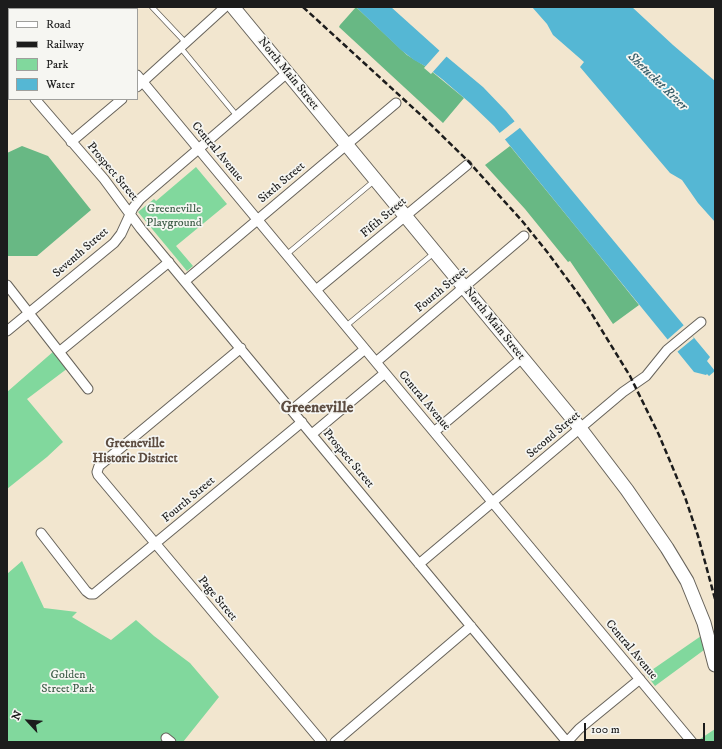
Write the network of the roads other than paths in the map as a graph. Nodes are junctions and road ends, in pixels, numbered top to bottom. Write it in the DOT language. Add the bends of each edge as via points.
graph roads {
  1 [pos="152,7"];
  2 [pos="225,7"];
  3 [pos="233,7"];
  4 [pos="183,45"];
  5 [pos="287,73"];
  6 [pos="139,81"];
  7 [pos="36,100"];
  8 [pos="121,100"];
  9 [pos="396,103"];
  10 [pos="238,116"];
  11 [pos="70,142"];
  12 [pos="346,145"];
  13 [pos="199,149"];
  14 [pos="467,166"];
  15 [pos="376,180"];
  16 [pos="130,213"];
  17 [pos="405,216"];
  18 [pos="257,220"];
  19 [pos="524,236"];
  20 [pos="435,252"];
  21 [pos="286,254"];
  22 [pos="169,262"];
  23 [pos="185,281"];
  24 [pos="7,285"];
  25 [pos="464,287"];
  26 [pos="316,290"];
  27 [pos="29,313"];
  28 [pos="701,322"];
  29 [pos="346,326"];
  30 [pos="7,332"];
  31 [pos="240,348"];
  32 [pos="365,349"];
  33 [pos="59,352"];
  34 [pos="522,358"];
  35 [pos="376,362"];
  36 [pos="385,373"];
  37 [pos="88,389"];
  38 [pos="292,410"];
  39 [pos="302,422"];
  40 [pos="580,429"];
  41 [pos="434,432"];
  42 [pos="312,434"];
  43 [pos="493,502"];
  44 [pos="41,533"];
  45 [pos="155,543"];
  46 [pos="420,564"];
  47 [pos="471,626"];
  48 [pos="715,665"];
  49 [pos="640,679"];
  50 [pos="322,742"];
  51 [pos="335,742"];
  52 [pos="567,742"];
  53 [pos="692,742"];
  1 -- 4 [label="lane"];
  2 -- 4 [label="street"];
  3 -- 5 [label="main road, North Main Street"];
  4 -- 6 [label="street"];
  4 -- 10 [label="lane"];
  5 -- 10 [label="street, Seventh Street"];
  5 -- 12 [label="main road, North Main Street"];
  6 -- 13 [label="street, Central Avenue"];
  7 -- 11 [label="street, Prospect Street"];
  8 -- 11 [label="street"];
  9 -- 12 [label="street, Sixth Street"];
  10 -- 13 [label="street, Seventh Street"];
  11 -- 16 [label="street, Prospect Street" via="104,179"];
  12 -- 15 [label="main road, North Main Street"];
  12 -- 18 [label="street, Sixth Street"];
  13 -- 16 [label="street, Seventh Street" via="140,199"];
  13 -- 18 [label="street, Central Avenue"];
  14 -- 17 [label="street, Fifth Street"];
  15 -- 17 [label="main road, North Main Street"];
  15 -- 21 [label="lane"];
  16 -- 22 [label="street, Prospect Street"];
  16 -- 27 [label="street, Seventh Street" via="114,243"];
  17 -- 20 [label="main road, North Main Street"];
  17 -- 26 [label="street, Fifth Street"];
  18 -- 21 [label="street, Central Avenue"];
  18 -- 23 [label="street, Sixth Street"];
  19 -- 25 [label="street, Fourth Street"];
  20 -- 25 [label="main road, North Main Street"];
  20 -- 29 [label="lane"];
  21 -- 26 [label="street, Central Avenue"];
  22 -- 23 [label="street, Prospect Street"];
  22 -- 33 [label="street"];
  23 -- 31 [label="street, Prospect Street"];
  24 -- 27 [label="street"];
  25 -- 34 [label="main road, North Main Street"];
  25 -- 35 [label="street, Fourth Street"];
  26 -- 29 [label="street, Central Avenue"];
  27 -- 30 [label="street, Seventh Street"];
  27 -- 33 [label="street"];
  28 -- 40 [label="street, Second Street" via="672,346 646,376"];
  29 -- 32 [label="street, Central Avenue"];
  31 -- 38 [label="street, Prospect Street"];
  31 -- 45 [label="street, Page Street" via="97,470 98,475"];
  32 -- 35 [label="street, Central Avenue"];
  32 -- 38 [label="street"];
  33 -- 37 [label="street"];
  34 -- 40 [label="main road, North Main Street"];
  34 -- 41 [label="street"];
  35 -- 36 [label="street, Central Avenue"];
  36 -- 41 [label="street, Central Avenue"];
  36 -- 42 [label="street"];
  38 -- 39 [label="street, Prospect Street"];
  39 -- 42 [label="street, Prospect Street"];
  39 -- 45 [label="street, Fourth Street"];
  40 -- 43 [label="street, Second Street"];
  40 -- 48 [label="main road, North Main Street" via="627,490 678,565 699,608"];
  41 -- 43 [label="street, Central Avenue"];
  42 -- 46 [label="street, Prospect Street"];
  43 -- 46 [label="street, Second Street"];
  43 -- 49 [label="street, Central Avenue"];
  44 -- 45 [label="street, Fourth Street" via="90,594 96,592"];
  45 -- 50 [label="street, Page Street"];
  46 -- 47 [label="street, Prospect Street"];
  47 -- 51 [label="street"];
  47 -- 52 [label="street, Prospect Street"];
  49 -- 52 [label="street" via="579,729"];
  49 -- 53 [label="street, Central Avenue"];
}
